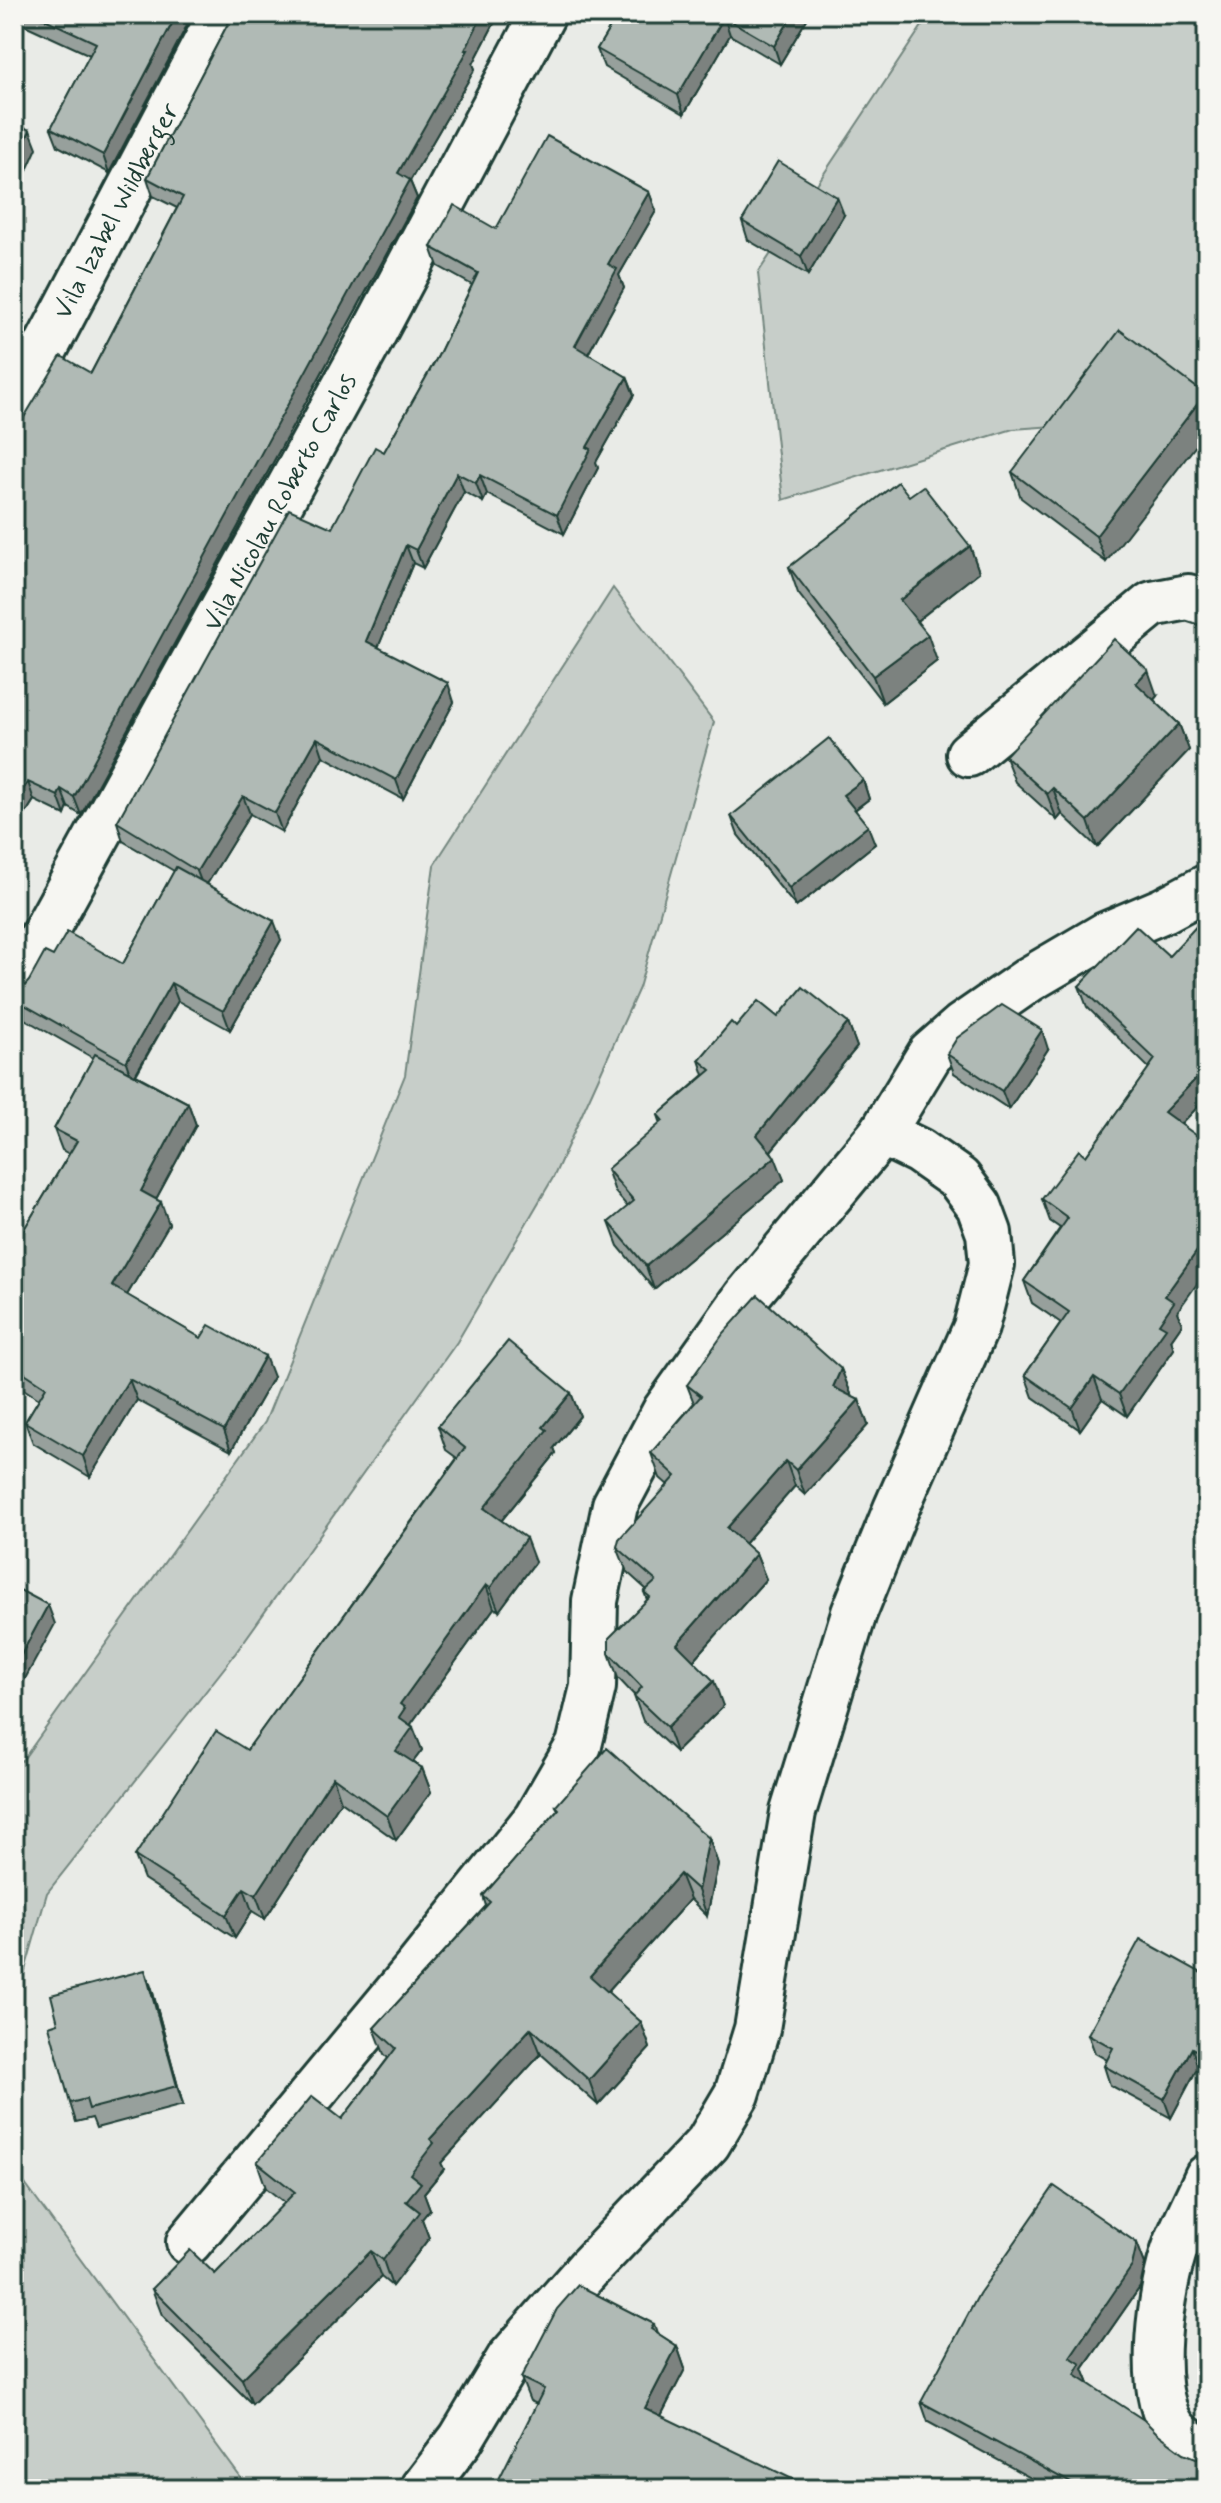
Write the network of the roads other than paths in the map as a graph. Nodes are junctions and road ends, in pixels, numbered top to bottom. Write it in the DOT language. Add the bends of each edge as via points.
graph roads {
  1 [pos="221,14"];
  2 [pos="543,14"];
  3 [pos="14,408"];
  4 [pos="1207,603"];
  5 [pos="969,754"];
  6 [pos="1207,887"];
  7 [pos="14,988"];
  8 [pos="882,1133"];
  9 [pos="1207,2177"];
  10 [pos="189,2242"];
  11 [pos="1207,2454"];
  12 [pos="423,2489"];
  1 -- 3 [label="street, Vila Izabel Wildberger"];
  2 -- 7 [label="street, Vila Nicolau Roberto Carlos"];
  4 -- 5 [label="street" via="1188,597 1152,604"];
  6 -- 8 [label="street" via="1105,935 962,1026 930,1054"];
  8 -- 10 [label="street" via="746,1297 665,1411 615,1505 595,1601 593,1687 579,1745 536,1819"];
  8 -- 12 [label="street" via="959,1179 979,1206 992,1264 976,1327 845,1641 793,1812 757,2029 737,2094 708,2143 509,2359 461,2439"];
  9 -- 11 [label="street" via="1176,2247 1161,2316 1157,2375 1173,2428"];
}
